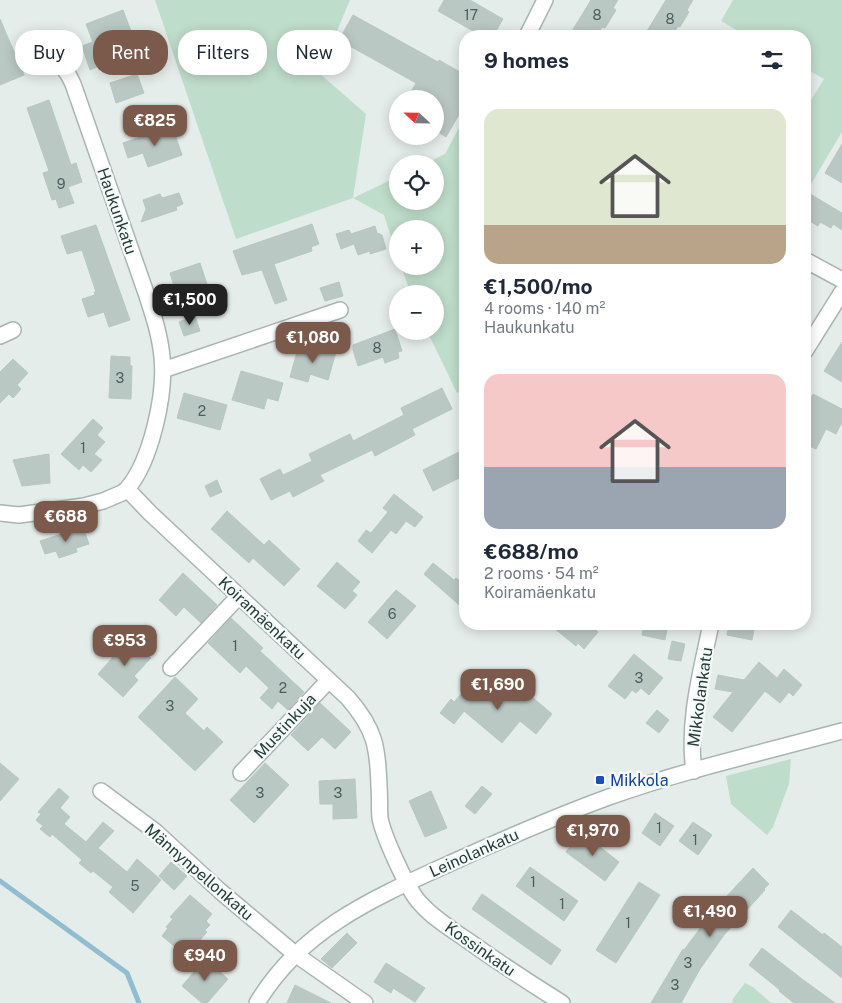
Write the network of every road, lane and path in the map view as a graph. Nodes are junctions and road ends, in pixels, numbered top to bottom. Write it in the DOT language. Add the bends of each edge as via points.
graph roads {
  1 [pos="545,0"];
  2 [pos="530,30"];
  3 [pos="68,75"];
  4 [pos="811,263"];
  5 [pos="842,280"];
  6 [pos="842,292"];
  7 [pos="340,310"];
  8 [pos="811,341"];
  9 [pos="163,370"];
  10 [pos="127,489"];
  11 [pos="0,513"];
  12 [pos="239,596"];
  13 [pos="710,630"];
  14 [pos="171,668"];
  15 [pos="329,680"];
  16 [pos="842,731"];
  17 [pos="694,771"];
  18 [pos="241,773"];
  19 [pos="102,791"];
  20 [pos="408,884"];
  21 [pos="295,954"];
  22 [pos="257,1003"];
  23 [pos="365,1003"];
  24 [pos="562,1003"];
  1 -- 2 [label="street"];
  3 -- 9 [label="street, Haukunkatu" via="157,326"];
  4 -- 5 [label="street"];
  6 -- 8 [label="street"];
  7 -- 9 [label="street"];
  9 -- 10 [label="street, Haukunkatu" via="155,426 137,475"];
  10 -- 11 [label="street" via="84,506 19,515"];
  10 -- 12 [label="street, Koiramäenkatu"];
  12 -- 14 [label="street"];
  12 -- 15 [label="street, Koiramäenkatu"];
  13 -- 17 [label="street, Mikkolankatu" via="691,733"];
  15 -- 18 [label="street, Mustinkuja"];
  15 -- 20 [label="street, Koiramäenkatu" via="362,714 372,733 379,769 380,817 386,839"];
  16 -- 17 [label="street, Leinolankatu"];
  17 -- 20 [label="street, Leinolankatu" via="611,796 560,816"];
  19 -- 21 [label="street, Männynpellonkatu" via="156,832"];
  20 -- 21 [label="street, Leinolankatu" via="340,918"];
  20 -- 24 [label="street, Kossinkatu" via="418,902 436,918"];
  21 -- 22 [label="street, Leinolankatu"];
  21 -- 23 [label="street, Männynpellonkatu"];
}
